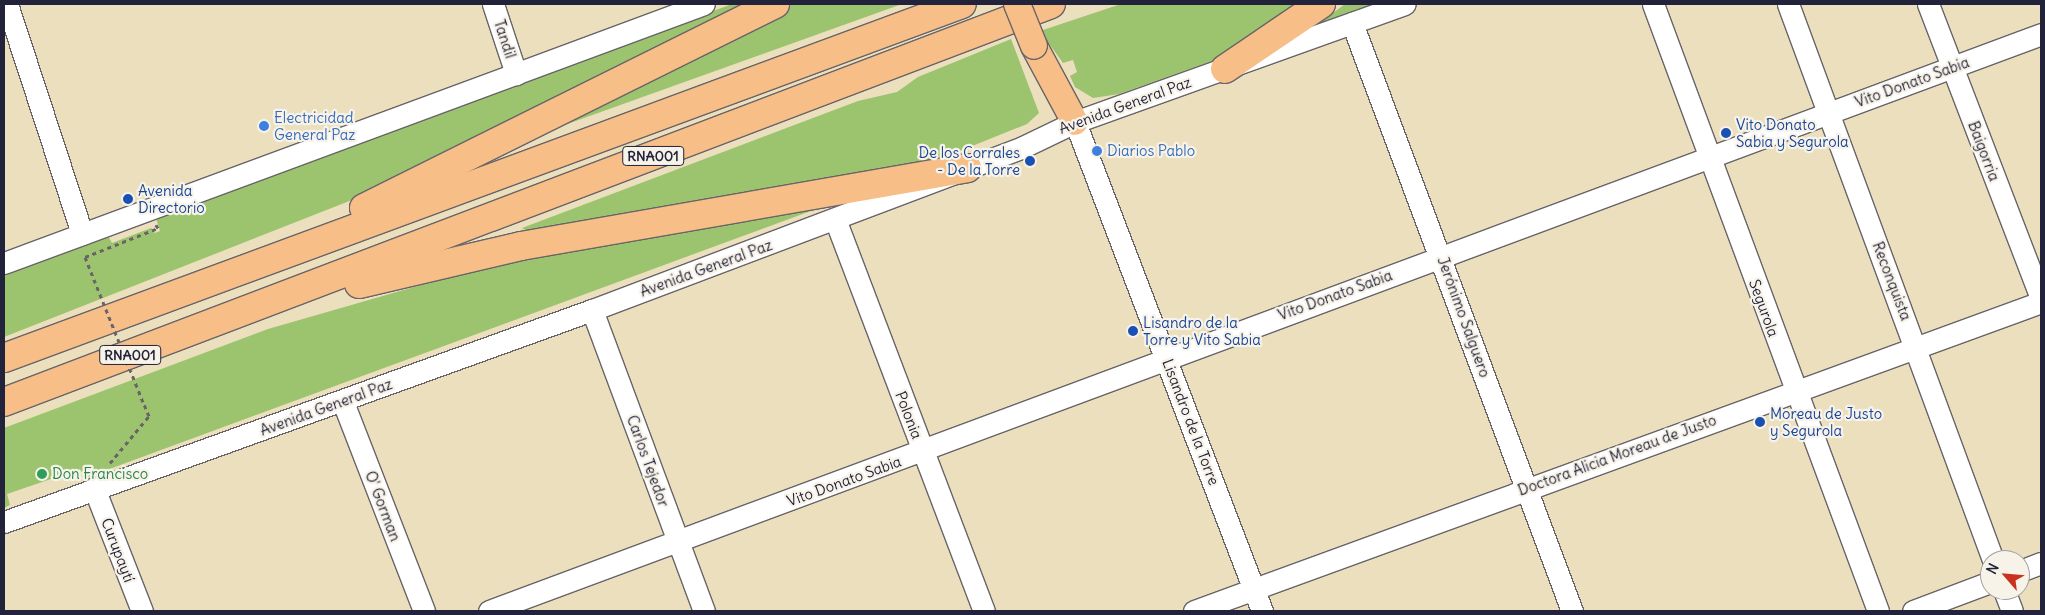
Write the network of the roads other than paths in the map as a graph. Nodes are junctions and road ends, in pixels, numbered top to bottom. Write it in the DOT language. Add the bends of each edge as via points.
graph roads {
  1 [pos="7,4"];
  2 [pos="493,4"];
  3 [pos="704,4"];
  4 [pos="775,4"];
  5 [pos="962,4"];
  6 [pos="1017,4"];
  7 [pos="1051,4"];
  8 [pos="1321,4"];
  9 [pos="1404,4"];
  10 [pos="1653,4"];
  11 [pos="1788,4"];
  12 [pos="1928,4"];
  13 [pos="1352,23"];
  14 [pos="2041,34"];
  15 [pos="1951,67"];
  16 [pos="1225,69"];
  17 [pos="516,74"];
  18 [pos="1828,113"];
  19 [pos="1074,122"];
  20 [pos="1709,157"];
  21 [pos="968,168"];
  22 [pos="835,220"];
  23 [pos="82,234"];
  24 [pos="1442,256"];
  25 [pos="4,263"];
  26 [pos="225,275"];
  27 [pos="2041,300"];
  28 [pos="256,308"];
  29 [pos="592,310"];
  30 [pos="1918,347"];
  31 [pos="1166,357"];
  32 [pos="4,358"];
  33 [pos="1795,391"];
  34 [pos="4,402"];
  35 [pos="343,402"];
  36 [pos="923,452"];
  37 [pos="94,488"];
  38 [pos="1526,488"];
  39 [pos="4,522"];
  40 [pos="678,540"];
  41 [pos="1990,550"];
  42 [pos="1980,586"];
  43 [pos="1253,587"];
  44 [pos="142,611"];
  45 [pos="424,611"];
  46 [pos="489,611"];
  47 [pos="704,611"];
  48 [pos="984,611"];
  49 [pos="1194,611"];
  50 [pos="1262,611"];
  51 [pos="1572,611"];
  52 [pos="1878,611"];
  53 [pos="1913,611"];
  1 -- 23 [label="street"];
  2 -- 17 [label="street, Tandil"];
  3 -- 17 [label="street"];
  4 -- 26 [label="highway"];
  5 -- 26 [label="highway, RNA001"];
  6 -- 19 [label="main road, bridge" via="1034,46"];
  7 -- 28 [label="highway, RNA001"];
  8 -- 16 [label="highway"];
  9 -- 13 [label="street, Avenida General Paz"];
  10 -- 20 [label="street, Segurola"];
  11 -- 18 [label="street, Reconquista"];
  12 -- 15 [label="street, Baigorria"];
  13 -- 16 [label="street, Avenida General Paz"];
  13 -- 24 [label="street, Jerónimo Salguero"];
  14 -- 15 [label="street, Vito Donato Sabia"];
  15 -- 18 [label="street, Vito Donato Sabia"];
  15 -- 27 [label="street, Baigorria"];
  16 -- 19 [label="street, Avenida General Paz"];
  17 -- 23 [label="street"];
  18 -- 20 [label="street, Vito Donato Sabia"];
  18 -- 30 [label="street, Reconquista"];
  19 -- 21 [label="street, Avenida General Paz"];
  19 -- 31 [label="street, Lisandro de la Torre"];
  20 -- 24 [label="street, Vito Donato Sabia"];
  20 -- 33 [label="street, Segurola"];
  21 -- 22 [label="street, Avenida General Paz"];
  21 -- 28 [label="highway" via="521,246"];
  22 -- 29 [label="street, Avenida General Paz"];
  22 -- 36 [label="street, Polonia"];
  23 -- 25 [label="street"];
  24 -- 31 [label="street, Vito Donato Sabia"];
  24 -- 38 [label="street, Jerónimo Salguero"];
  26 -- 32 [label="highway, RNA001"];
  27 -- 30 [label="street, Doctora Alicia Moreau de Justo"];
  28 -- 34 [label="highway, RNA001"];
  29 -- 35 [label="street, Avenida General Paz"];
  29 -- 40 [label="street, Carlos Tejedor"];
  30 -- 33 [label="street, Doctora Alicia Moreau de Justo"];
  30 -- 41 [label="street, Reconquista"];
  31 -- 36 [label="street, Vito Donato Sabia"];
  31 -- 43 [label="street, Lisandro de la Torre"];
  33 -- 38 [label="street, Doctora Alicia Moreau de Justo"];
  33 -- 52 [label="street, Segurola"];
  35 -- 37 [label="street, Avenida General Paz"];
  35 -- 45 [label="street, O' Gorman"];
  36 -- 40 [label="street, Vito Donato Sabia"];
  36 -- 48 [label="street, Polonia"];
  37 -- 39 [label="street, Avenida General Paz"];
  37 -- 44 [label="street, Curupaytí"];
  38 -- 43 [label="street, Doctora Alicia Moreau de Justo"];
  38 -- 51 [label="street, Jerónimo Salguero"];
  40 -- 46 [label="street, Vito Donato Sabia"];
  40 -- 47 [label="street, Carlos Tejedor"];
  42 -- 53 [label="street"];
  43 -- 49 [label="street, Doctora Alicia Moreau de Justo"];
  43 -- 50 [label="street, Lisandro de la Torre"];
}
